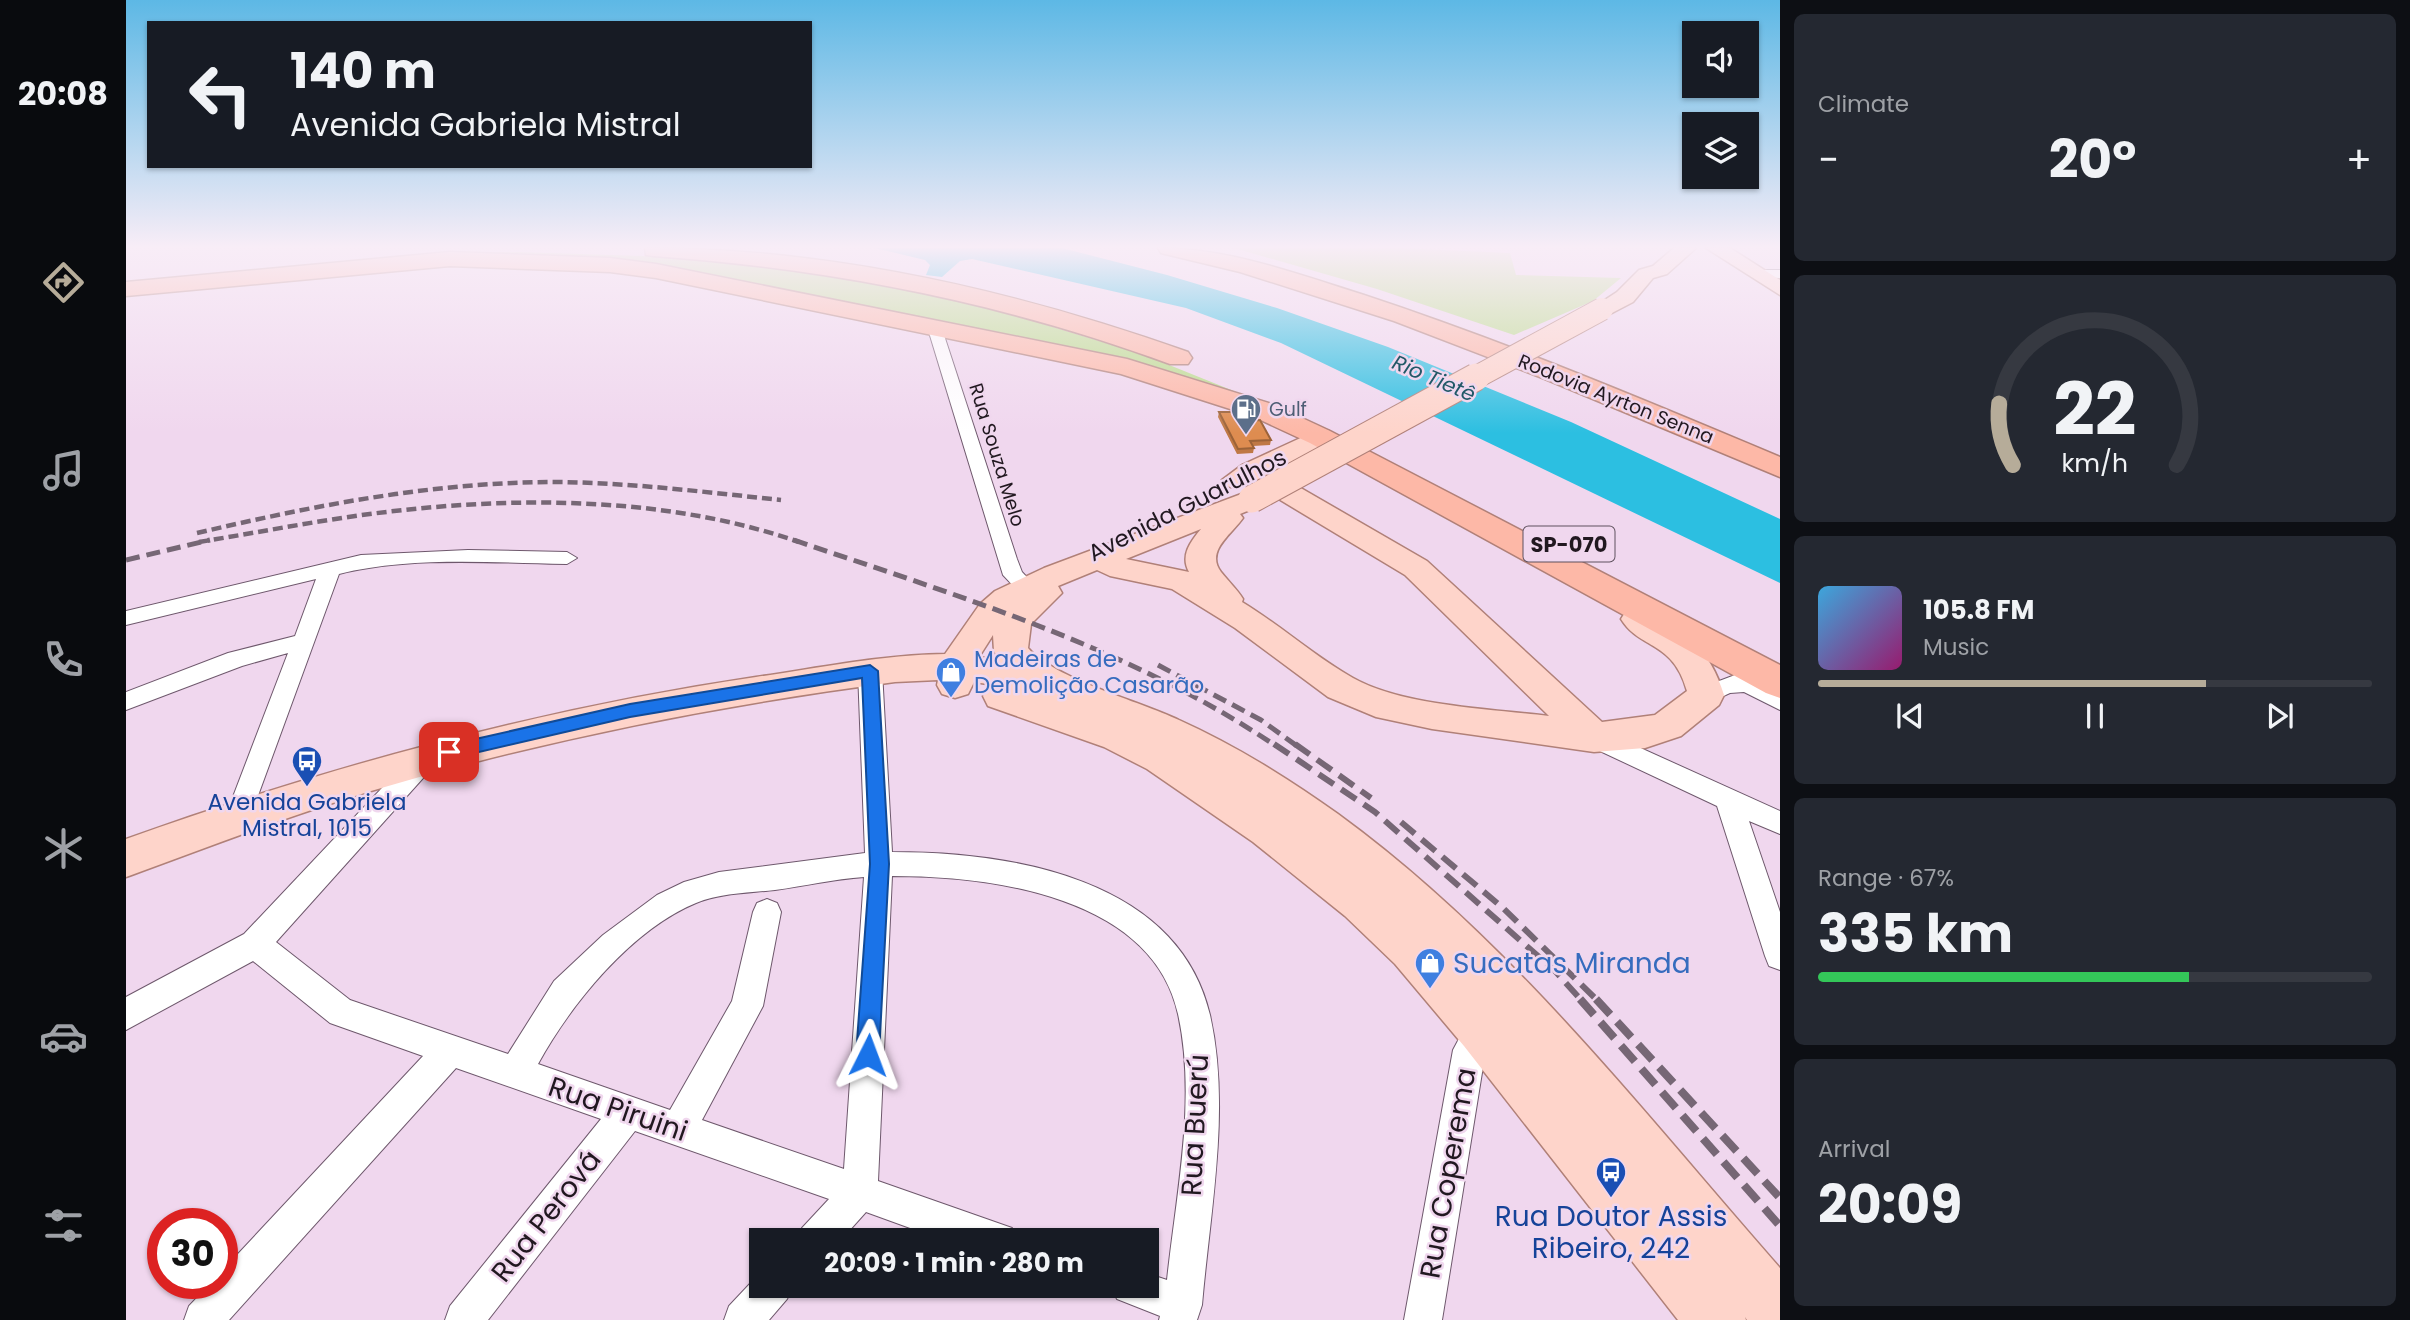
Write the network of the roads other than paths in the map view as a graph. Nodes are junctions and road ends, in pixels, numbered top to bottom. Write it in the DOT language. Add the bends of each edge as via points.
graph roads {
  1 [pos="842,310"];
  2 [pos="1030,310"];
  3 [pos="1381,310"];
  4 [pos="1601,310"];
  5 [pos="935,329"];
  6 [pos="1575,380"];
  7 [pos="1320,437"];
  8 [pos="1780,456"];
  9 [pos="1780,468"];
  10 [pos="1246,497"];
  11 [pos="567,558"];
  12 [pos="1110,566"];
  13 [pos="1560,566"];
  14 [pos="331,568"];
  15 [pos="1041,582"];
  16 [pos="126,618"];
  17 [pos="1247,620"];
  18 [pos="980,629"];
  19 [pos="304,641"];
  20 [pos="1780,664"];
  21 [pos="907,666"];
  22 [pos="860,676"];
  23 [pos="957,676"];
  24 [pos="1780,683"];
  25 [pos="1062,688"];
  26 [pos="1706,695"];
  27 [pos="126,701"];
  28 [pos="1780,701"];
  29 [pos="1594,737"];
  30 [pos="426,757"];
  31 [pos="1729,802"];
  32 [pos="239,815"];
  33 [pos="1780,823"];
  34 [pos="126,858"];
  35 [pos="879,864"];
  36 [pos="767,912"];
  37 [pos="1400,912"];
  38 [pos="256,944"];
  39 [pos="1780,956"];
  40 [pos="126,1014"];
  41 [pos="1504,1022"];
  42 [pos="450,1051"];
  43 [pos="515,1073"];
  44 [pos="628,1112"];
  45 [pos="678,1129"];
  46 [pos="860,1192"];
  47 [pos="827,1228"];
  48 [pos="962,1228"];
  49 [pos="763,1298"];
  50 [pos="1153,1298"];
  51 [pos="1180,1312"];
  52 [pos="1780,1313"];
  53 [pos="203,1320"];
  54 [pos="464,1320"];
  55 [pos="743,1320"];
  56 [pos="1423,1320"];
  57 [pos="1716,1320"];
  1 -- 5 [label="highway"];
  2 -- 20 [label="highway, SP-070" via="1147,345 1354,430 1514,513"];
  3 -- 6 [label="highway, Rodovia Ayrton Senna"];
  4 -- 10 [label="main road, bridge"];
  5 -- 7 [label="highway" via="1140,371 1262,410"];
  5 -- 15 [label="street, Rua Souza Melo" via="1013,575"];
  6 -- 8 [label="highway"];
  6 -- 9 [label="highway, Rodovia Ayrton Senna"];
  7 -- 10 [label="main road, Avenida Guarulhos"];
  7 -- 13 [label="highway"];
  10 -- 12 [label="main road, Avenida Guarulhos"];
  10 -- 15 [label="main road, Avenida Guarulhos"];
  10 -- 17 [label="main road" via="1201,551 1198,563"];
  10 -- 29 [label="main road" via="1416,568"];
  11 -- 14 [label="street" via="443,557"];
  12 -- 17 [label="main road" via="1182,581"];
  12 -- 25 [label="main road, Avenida Guarulhos" via="1035,598 1013,625 1011,649 1018,661"];
  13 -- 24 [label="highway"];
  13 -- 26 [label="main road" via="1695,660"];
  14 -- 16 [label="street"];
  14 -- 19 [label="street"];
  15 -- 18 [label="main road, Avenida Guarulhos" via="1007,598"];
  17 -- 29 [label="main road" via="1340,688 1376,703"];
  18 -- 21 [label="main road"];
  18 -- 23 [label="main road, Avenida Guarulhos" via="962,655"];
  19 -- 27 [label="street" via="236,659"];
  19 -- 32 [label="street"];
  21 -- 22 [label="main road"];
  21 -- 23 [label="main road" via="942,664"];
  22 -- 23 [label="main road"];
  22 -- 30 [label="main road" via="630,710"];
  22 -- 35 [label="street"];
  23 -- 25 [label="main road" via="1003,673"];
  23 -- 37 [label="main road" via="1161,758"];
  25 -- 37 [label="main road" via="1166,730 1239,770 1317,823"];
  26 -- 28 [label="street" via="1726,683 1741,684"];
  26 -- 29 [label="main road" via="1668,726 1645,733"];
  29 -- 31 [label="street"];
  30 -- 32 [label="main road"];
  30 -- 38 [label="street"];
  31 -- 33 [label="street"];
  31 -- 39 [label="street"];
  32 -- 34 [label="main road"];
  35 -- 43 [label="street, Rua Buerú" via="720,886 685,894 659,908 556,1003"];
  35 -- 46 [label="street"];
  35 -- 51 [label="street, Rua Buerú" via="965,867 1038,877 1091,897 1168,955 1185,984 1200,1041 1200,1106"];
  36 -- 45 [label="street" via="747,1006"];
  37 -- 41 [label="main road"];
  38 -- 40 [label="street"];
  38 -- 42 [label="street, Rua Piruini" via="341,1012"];
  41 -- 52 [label="main road"];
  41 -- 56 [label="street, Rua Coperema" via="1469,1050"];
  41 -- 57 [label="main road"];
  42 -- 43 [label="street, Rua Piruini"];
  42 -- 53 [label="street"];
  43 -- 44 [label="street, Rua Piruini"];
  44 -- 45 [label="street, Rua Piruini"];
  44 -- 54 [label="street, Rua Perová"];
  45 -- 46 [label="street, Rua Piruini"];
  46 -- 47 [label="street"];
  46 -- 48 [label="street, Rua Piruini"];
  49 -- 55 [label="street"];
  50 -- 51 [label="street"];
}
